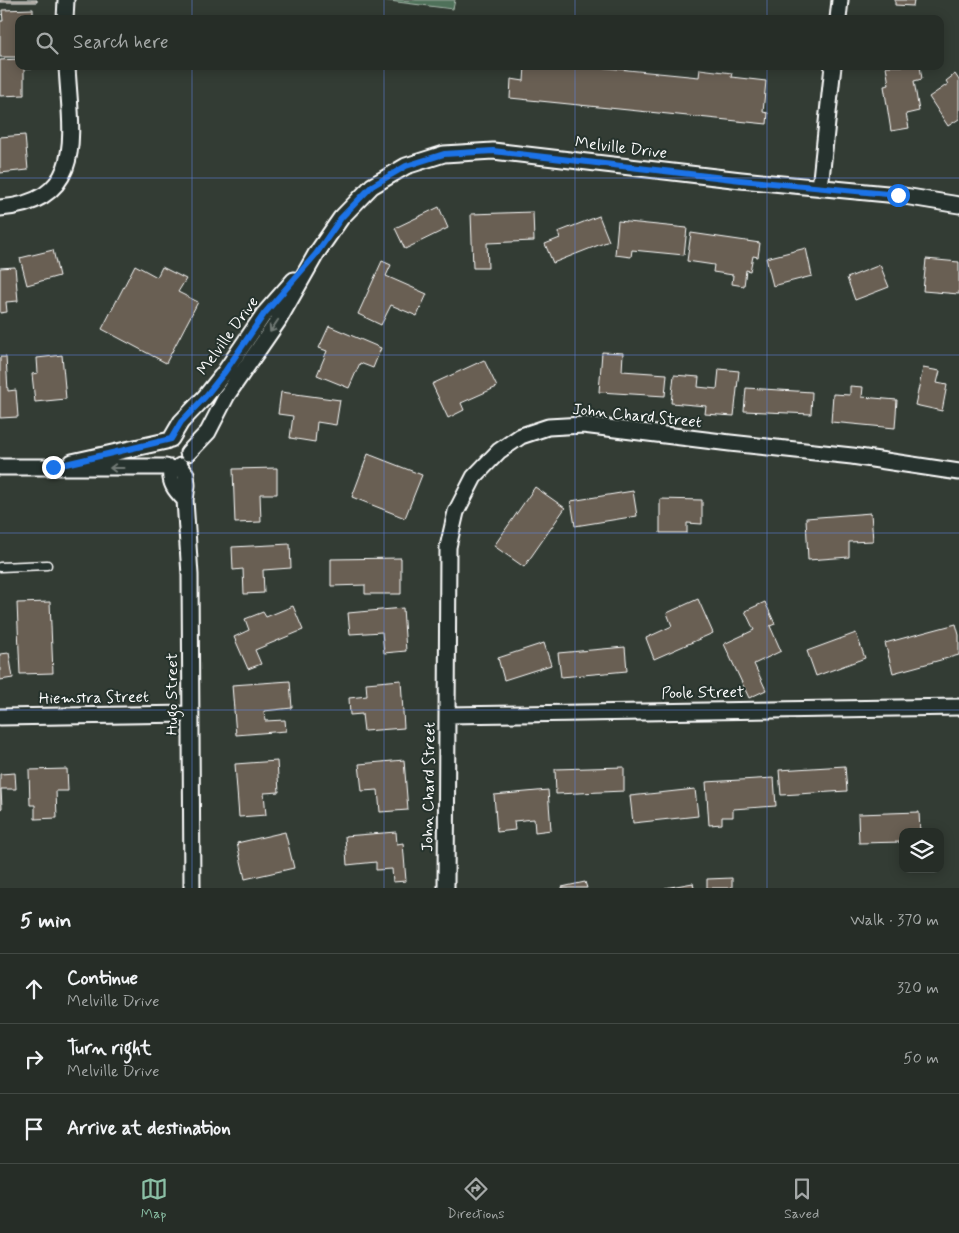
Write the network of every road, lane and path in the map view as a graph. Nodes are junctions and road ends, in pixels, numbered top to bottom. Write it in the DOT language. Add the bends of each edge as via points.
graph roads {
  1 [pos="66,0"];
  2 [pos="840,0"];
  3 [pos="65,15"];
  4 [pos="838,15"];
  5 [pos="67,70"];
  6 [pos="833,70"];
  7 [pos="820,188"];
  8 [pos="959,205"];
  9 [pos="0,208"];
  10 [pos="316,254"];
  11 [pos="168,440"];
  12 [pos="188,452"];
  13 [pos="0,467"];
  14 [pos="53,467"];
  15 [pos="172,467"];
  16 [pos="959,472"];
  17 [pos="47,566"];
  18 [pos="0,568"];
  19 [pos="959,707"];
  20 [pos="189,714"];
  21 [pos="447,715"];
  22 [pos="0,717"];
  23 [pos="192,888"];
  24 [pos="446,888"];
  1 -- 3 [label="street"];
  2 -- 4 [label="street"];
  5 -- 9 [label="street" via="71,145 66,168 58,184 40,198"];
  6 -- 7 [label="street"];
  7 -- 8 [label="street, Melville Drive" via="898,195"];
  7 -- 10 [label="street, Melville Drive" via="493,151 444,154 406,166 372,186 341,218"];
  10 -- 11 [label="street, Melville Drive" via="264,314 224,373"];
  10 -- 12 [label="street, Melville Drive, one-way" via="278,321 227,395 208,432"];
  11 -- 12 [label="street" via="180,441"];
  11 -- 14 [label="street"];
  11 -- 15 [label="street" via="158,455 162,464"];
  12 -- 15 [label="street" via="186,460"];
  13 -- 14 [label="street"];
  15 -- 14 [label="street, one-way"];
  15 -- 20 [label="street, Hugo Street" via="186,474 187,485"];
  16 -- 21 [label="street, John Chard Street" via="852,456 582,425 548,427 521,436 499,451 474,477 456,512 448,547"];
  17 -- 18 [label="lane"];
  19 -- 21 [label="street, Poole Street"];
  20 -- 22 [label="street, Hiemstra Street"];
  20 -- 23 [label="street, Hugo Street"];
  21 -- 24 [label="street, John Chard Street"];
}
